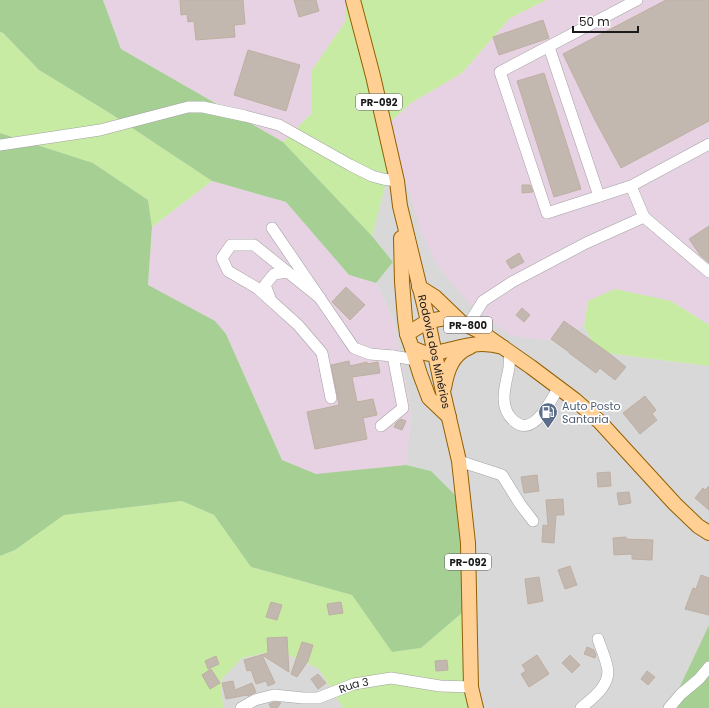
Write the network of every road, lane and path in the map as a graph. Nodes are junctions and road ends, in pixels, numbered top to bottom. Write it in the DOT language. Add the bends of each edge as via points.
graph roads {
  1 [pos="353,0"];
  2 [pos="637,0"];
  3 [pos="549,47"];
  4 [pos="709,144"];
  5 [pos="0,145"];
  6 [pos="397,181"];
  7 [pos="631,186"];
  8 [pos="599,196"];
  9 [pos="400,206"];
  10 [pos="644,217"];
  11 [pos="272,228"];
  12 [pos="287,272"];
  13 [pos="709,272"];
  14 [pos="419,287"];
  15 [pos="320,298"];
  16 [pos="271,301"];
  17 [pos="428,321"];
  18 [pos="464,324"];
  19 [pos="407,334"];
  20 [pos="480,343"];
  21 [pos="507,350"];
  22 [pos="435,353"];
  23 [pos="414,354"];
  24 [pos="393,356"];
  25 [pos="558,388"];
  26 [pos="443,392"];
  27 [pos="331,398"];
  28 [pos="449,418"];
  29 [pos="381,426"];
  30 [pos="460,461"];
  31 [pos="533,521"];
  32 [pos="709,533"];
  33 [pos="598,639"];
  34 [pos="709,666"];
  35 [pos="471,687"];
  36 [pos="241,708"];
  37 [pos="476,708"];
  38 [pos="581,708"];
  39 [pos="669,708"];
  1 -- 6 [label="main road, Rodovia dos Minérios / PR-092"];
  2 -- 3 [label="street"];
  3 -- 8 [label="street"];
  3 -- 8 [label="street" via="500,72 547,213"];
  4 -- 7 [label="street"];
  5 -- 6 [label="street" via="100,130 188,107 203,107 279,125 350,166 372,176"];
  6 -- 9 [label="main road, Rodovia dos Minérios / PR-092"];
  7 -- 8 [label="street"];
  7 -- 10 [label="street"];
  9 -- 14 [label="main road, Rodovia dos Minérios / PR-092"];
  9 -- 19 [label="main road" via="404,319"];
  10 -- 13 [label="street"];
  10 -- 18 [label="street" via="586,243 512,282 483,301"];
  11 -- 15 [label="street"];
  12 -- 15 [label="street"];
  12 -- 16 [label="street" via="274,274 266,285"];
  12 -- 16 [label="street" via="254,245 231,245 222,258 228,271 257,288"];
  14 -- 17 [label="main road, Rodovia dos Minérios / PR-092"];
  14 -- 18 [label="main road" via="435,297"];
  15 -- 24 [label="street" via="354,348 370,354"];
  16 -- 27 [label="street" via="298,325 322,354"];
  17 -- 18 [label="main road, PR-800" via="446,318"];
  17 -- 19 [label="main road"];
  17 -- 22 [label="main road, Rodovia dos Minérios / PR-092"];
  18 -- 21 [label="main road, PR-800"];
  19 -- 23 [label="main road"];
  20 -- 21 [label="main road, PR-800"];
  20 -- 22 [label="main road, PR-800"];
  20 -- 26 [label="main road" via="462,351 456,357 446,374"];
  21 -- 25 [label="main road, PR-800"];
  21 -- 25 [label="street" via="509,368 504,397 506,410 514,421 526,426 536,421"];
  22 -- 23 [label="main road"];
  22 -- 26 [label="main road, Rodovia dos Minérios / PR-092"];
  23 -- 24 [label="street"];
  23 -- 28 [label="main road" via="429,398"];
  24 -- 29 [label="street" via="403,408"];
  25 -- 32 [label="main road, PR-800" via="600,422 675,504"];
  26 -- 28 [label="main road, Rodovia dos Minérios / PR-092"];
  28 -- 30 [label="main road, Rodovia dos Minérios / PR-092"];
  30 -- 31 [label="street" via="502,475"];
  30 -- 35 [label="main road, Rodovia dos Minérios / PR-092" via="468,543"];
  33 -- 38 [label="street" via="607,666 607,680 601,690"];
  34 -- 39 [label="street"];
  35 -- 36 [label="street, Rua 3" via="440,686 391,678 354,684 318,698 274,695 255,700"];
  35 -- 37 [label="main road, Rodovia dos Minérios / PR-092"];
}
